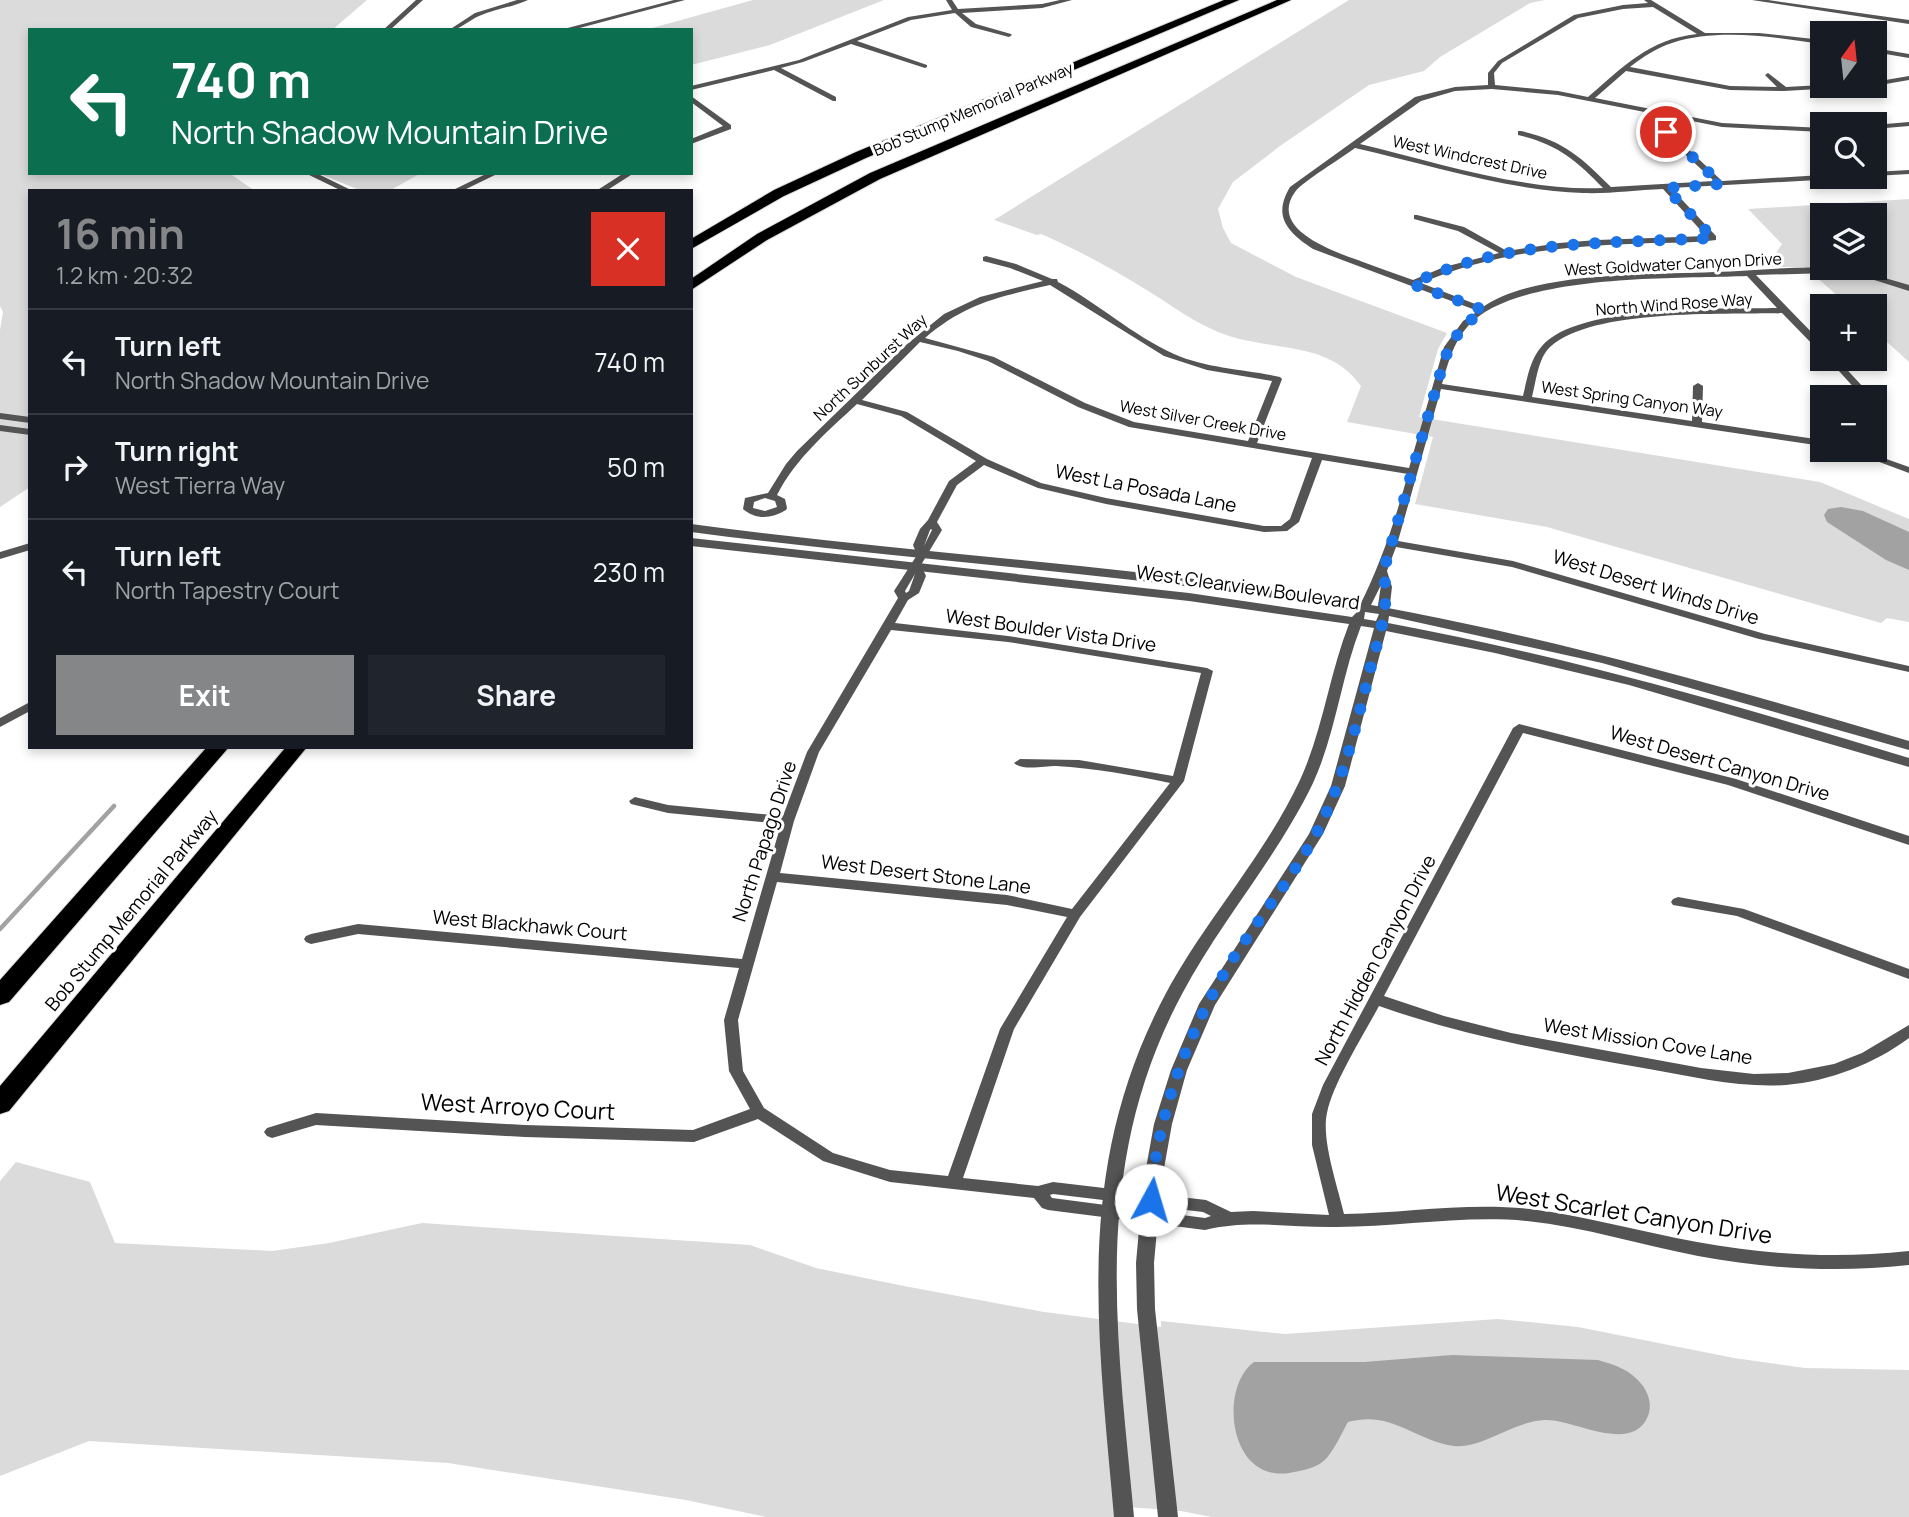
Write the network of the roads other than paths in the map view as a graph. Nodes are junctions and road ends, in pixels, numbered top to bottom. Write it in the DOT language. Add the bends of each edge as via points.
graph roads {
  1 [pos="420,0"];
  2 [pos="525,0"];
  3 [pos="682,0"];
  4 [pos="949,0"];
  5 [pos="1069,0"];
  6 [pos="1234,0"];
  7 [pos="1286,0"];
  8 [pos="1755,0"];
  9 [pos="1650,2"];
  10 [pos="956,11"];
  11 [pos="1909,22"];
  12 [pos="388,28"];
  13 [pos="454,28"];
  14 [pos="571,28"];
  15 [pos="1009,35"];
  16 [pos="1705,36"];
  17 [pos="849,41"];
  18 [pos="1810,41"];
  19 [pos="1887,52"];
  20 [pos="1909,56"];
  21 [pos="925,66"];
  22 [pos="776,68"];
  23 [pos="1627,69"];
  24 [pos="1768,75"];
  25 [pos="1909,78"];
  26 [pos="1887,81"];
  27 [pos="1492,87"];
  28 [pos="693,88"];
  29 [pos="1810,88"];
  30 [pos="1784,89"];
  31 [pos="833,99"];
  32 [pos="693,100"];
  33 [pos="1589,100"];
  34 [pos="1668,117"];
  35 [pos="1909,124"];
  36 [pos="1887,126"];
  37 [pos="1810,130"];
  38 [pos="1521,133"];
  39 [pos="693,141"];
  40 [pos="1354,145"];
  41 [pos="1909,172"];
  42 [pos="1887,173"];
  43 [pos="313,175"];
  44 [pos="491,175"];
  45 [pos="628,175"];
  46 [pos="1810,178"];
  47 [pos="1721,184"];
  48 [pos="1666,188"];
  49 [pos="345,189"];
  50 [pos="459,189"];
  51 [pos="603,189"];
  52 [pos="1611,191"];
  53 [pos="1418,217"];
  54 [pos="693,244"];
  55 [pos="1504,252"];
  56 [pos="986,259"];
  57 [pos="1750,274"];
  58 [pos="1054,281"];
  59 [pos="1412,284"];
  60 [pos="693,285"];
  61 [pos="1909,288"];
  62 [pos="1484,310"];
  63 [pos="1783,310"];
  64 [pos="1810,337"];
  65 [pos="919,339"];
  66 [pos="1843,371"];
  67 [pos="1856,385"];
  68 [pos="1437,386"];
  69 [pos="1698,386"];
  70 [pos="1527,400"];
  71 [pos="855,401"];
  72 [pos="0,416"];
  73 [pos="28,420"];
  74 [pos="1697,425"];
  75 [pos="0,428"];
  76 [pos="28,432"];
  77 [pos="1810,441"];
  78 [pos="1251,446"];
  79 [pos="1318,456"];
  80 [pos="983,461"];
  81 [pos="1886,462"];
  82 [pos="1909,470"];
  83 [pos="1413,471"];
  84 [pos="771,496"];
  85 [pos="693,528"];
  86 [pos="693,542"];
  87 [pos="1393,543"];
  88 [pos="28,547"];
  89 [pos="0,556"];
  90 [pos="920,560"];
  91 [pos="1383,573"];
  92 [pos="1360,615"];
  93 [pos="1382,619"];
  94 [pos="889,626"];
  95 [pos="1909,669"];
  96 [pos="28,707"];
  97 [pos="0,723"];
  98 [pos="1519,728"];
  99 [pos="1909,746"];
  100 [pos="217,749"];
  101 [pos="295,749"];
  102 [pos="1020,763"];
  103 [pos="1909,763"];
  104 [pos="1178,781"];
  105 [pos="635,801"];
  106 [pos="788,821"];
  107 [pos="1909,841"];
  108 [pos="773,877"];
  109 [pos="1678,902"];
  110 [pos="1074,914"];
  111 [pos="311,939"];
  112 [pos="746,964"];
  113 [pos="1909,974"];
  114 [pos="0,996"];
  115 [pos="1376,999"];
  116 [pos="1909,1030"];
  117 [pos="0,1104"];
  118 [pos="759,1112"];
  119 [pos="272,1132"];
  120 [pos="954,1182"];
  121 [pos="1131,1197"];
  122 [pos="1130,1208"];
  123 [pos="1338,1222"];
  124 [pos="1909,1258"];
  125 [pos="1124,1517"];
  126 [pos="1168,1517"];
  1 -- 12 [label="street"];
  2 -- 13 [label="street" via="482,10"];
  3 -- 14 [label="street"];
  4 -- 10 [label="street"];
  5 -- 10 [label="street"];
  6 -- 54 [label="highway, Bob Stump Memorial Parkway" via="861,155 779,193"];
  7 -- 60 [label="highway, Bob Stump Memorial Parkway" via="875,176 778,227"];
  8 -- 11 [label="street"];
  9 -- 16 [label="street"];
  9 -- 27 [label="street" via="1564,21 1500,62 1491,73"];
  10 -- 15 [label="street" via="971,25"];
  10 -- 17 [label="street" via="910,18"];
  16 -- 18 [label="street"];
  16 -- 23 [label="street" via="1657,47"];
  17 -- 21 [label="street"];
  17 -- 22 [label="street"];
  19 -- 20 [label="street"];
  22 -- 28 [label="street"];
  22 -- 31 [label="street"];
  23 -- 30 [label="street" via="1702,84"];
  23 -- 33 [label="street"];
  24 -- 30 [label="street"];
  25 -- 26 [label="street"];
  27 -- 33 [label="street"];
  27 -- 40 [label="street" via="1455,89 1418,99"];
  29 -- 30 [label="street"];
  32 -- 39 [label="street" via="728,127"];
  33 -- 34 [label="street"];
  34 -- 37 [label="street" via="1750,128"];
  34 -- 47 [label="street" via="1666,132"];
  35 -- 36 [label="street"];
  38 -- 52 [label="street" via="1566,148"];
  40 -- 52 [label="street, West Windcrest Drive" via="1527,185"];
  40 -- 59 [label="street" via="1293,189 1285,207 1289,224 1322,250"];
  41 -- 42 [label="street"];
  43 -- 49 [label="street"];
  44 -- 50 [label="street"];
  45 -- 51 [label="street"];
  46 -- 47 [label="street, West Windcrest Drive"];
  47 -- 48 [label="street, West Windcrest Drive"];
  48 -- 52 [label="street, West Windcrest Drive"];
  48 -- 55 [label="street" via="1713,238"];
  53 -- 55 [label="street" via="1461,229"];
  55 -- 59 [label="street" via="1462,262"];
  56 -- 58 [label="street"];
  57 -- 61 [label="street, West Goldwater Canyon Drive" via="1831,270"];
  57 -- 62 [label="street, West Goldwater Canyon Drive" via="1559,285 1517,294"];
  57 -- 63 [label="street"];
  58 -- 65 [label="street, North Sunburst Way" via="963,307"];
  58 -- 78 [label="street" via="1168,355 1278,379"];
  59 -- 62 [label="street"];
  62 -- 68 [label="street, West Goldwater Canyon Drive" via="1464,325 1450,344"];
  63 -- 64 [label="street"];
  63 -- 70 [label="street, North Wind Rose Way" via="1624,318 1569,331 1538,356"];
  65 -- 71 [label="street, North Sunburst Way"];
  65 -- 78 [label="street, West Silver Creek Drive" via="1001,363 1107,418"];
  66 -- 67 [label="street"];
  68 -- 70 [label="street, West Spring Canyon Way"];
  68 -- 83 [label="street, West Goldwater Canyon Drive"];
  69 -- 74 [label="street"];
  70 -- 74 [label="street, West Spring Canyon Way"];
  71 -- 80 [label="street, West La Posada Lane" via="904,415"];
  71 -- 84 [label="street, North Sunburst Way" via="792,463"];
  72 -- 73 [label="street"];
  74 -- 77 [label="street, West Spring Canyon Way"];
  75 -- 76 [label="street"];
  78 -- 79 [label="street, West Silver Creek Drive"];
  79 -- 80 [label="street, West La Posada Lane" via="1295,520 1283,529 1071,494"];
  79 -- 83 [label="street, West Silver Creek Drive"];
  80 -- 90 [label="street, North Papago Drive" via="953,483 932,522 937,530 930,547"];
  81 -- 82 [label="street"];
  83 -- 87 [label="street, West Goldwater Canyon Drive"];
  85 -- 90 [label="street, West Clearview Boulevard"];
  86 -- 90 [label="street, West Clearview Boulevard"];
  87 -- 91 [label="street, West Goldwater Canyon Drive"];
  87 -- 95 [label="street, West Desert Winds Drive" via="1513,564 1763,637"];
  88 -- 89 [label="street"];
  90 -- 92 [label="street, West Clearview Boulevard"];
  90 -- 94 [label="street, North Papago Drive" via="914,593 904,598"];
  91 -- 92 [label="street"];
  91 -- 93 [label="street" via="1387,587"];
  92 -- 93 [label="street, West Clearview Boulevard"];
  92 -- 122 [label="street" via="1308,778 1281,832 1197,955 1155,1033 1119,1145"];
  93 -- 99 [label="street, West Clearview Boulevard" via="1534,642 1618,662"];
  93 -- 103 [label="street, West Clearview Boulevard" via="1636,683"];
  93 -- 122 [label="street" via="1346,765 1326,814 1230,964 1188,1046 1168,1100 1156,1152"];
  94 -- 104 [label="street, West Boulder Vista Drive" via="1008,639 1207,671"];
  94 -- 106 [label="street, North Papago Drive" via="813,752"];
  96 -- 97 [label="street"];
  98 -- 107 [label="street, West Desert Canyon Drive" via="1732,782"];
  98 -- 115 [label="street, North Hidden Canyon Drive"];
  100 -- 114 [label="highway, Bob Stump Memorial Parkway"];
  101 -- 117 [label="highway, Bob Stump Memorial Parkway"];
  102 -- 104 [label="street" via="1053,760"];
  104 -- 110 [label="street"];
  105 -- 106 [label="street" via="668,809"];
  106 -- 108 [label="street, North Papago Drive"];
  108 -- 110 [label="street, West Desert Stone Lane" via="1007,900"];
  108 -- 112 [label="street, North Papago Drive"];
  109 -- 113 [label="street" via="1739,912"];
  110 -- 120 [label="street" via="1007,1029"];
  111 -- 112 [label="street, West Blackhawk Court" via="358,929"];
  112 -- 118 [label="street, North Papago Drive" via="731,1020 736,1071"];
  115 -- 116 [label="street, West Mission Cove Lane" via="1469,1030 1592,1055 1752,1078 1786,1079 1843,1069 1886,1049"];
  115 -- 123 [label="street, North Hidden Canyon Drive" via="1319,1114 1320,1145"];
  118 -- 119 [label="street, West Arroyo Court" via="694,1136 316,1119"];
  118 -- 120 [label="street" via="828,1157 890,1176"];
  120 -- 122 [label="street" via="1038,1192 1048,1204"];
  121 -- 122 [label="street, West Scarlet Canyon Drive"];
  122 -- 123 [label="street, West Scarlet Canyon Drive" via="1205,1224 1226,1217"];
  122 -- 125 [label="street" via="1105,1304"];
  122 -- 126 [label="street" via="1146,1309"];
  123 -- 124 [label="street, West Scarlet Canyon Drive" via="1477,1213 1526,1215 1700,1249 1800,1261 1877,1263"];
}
